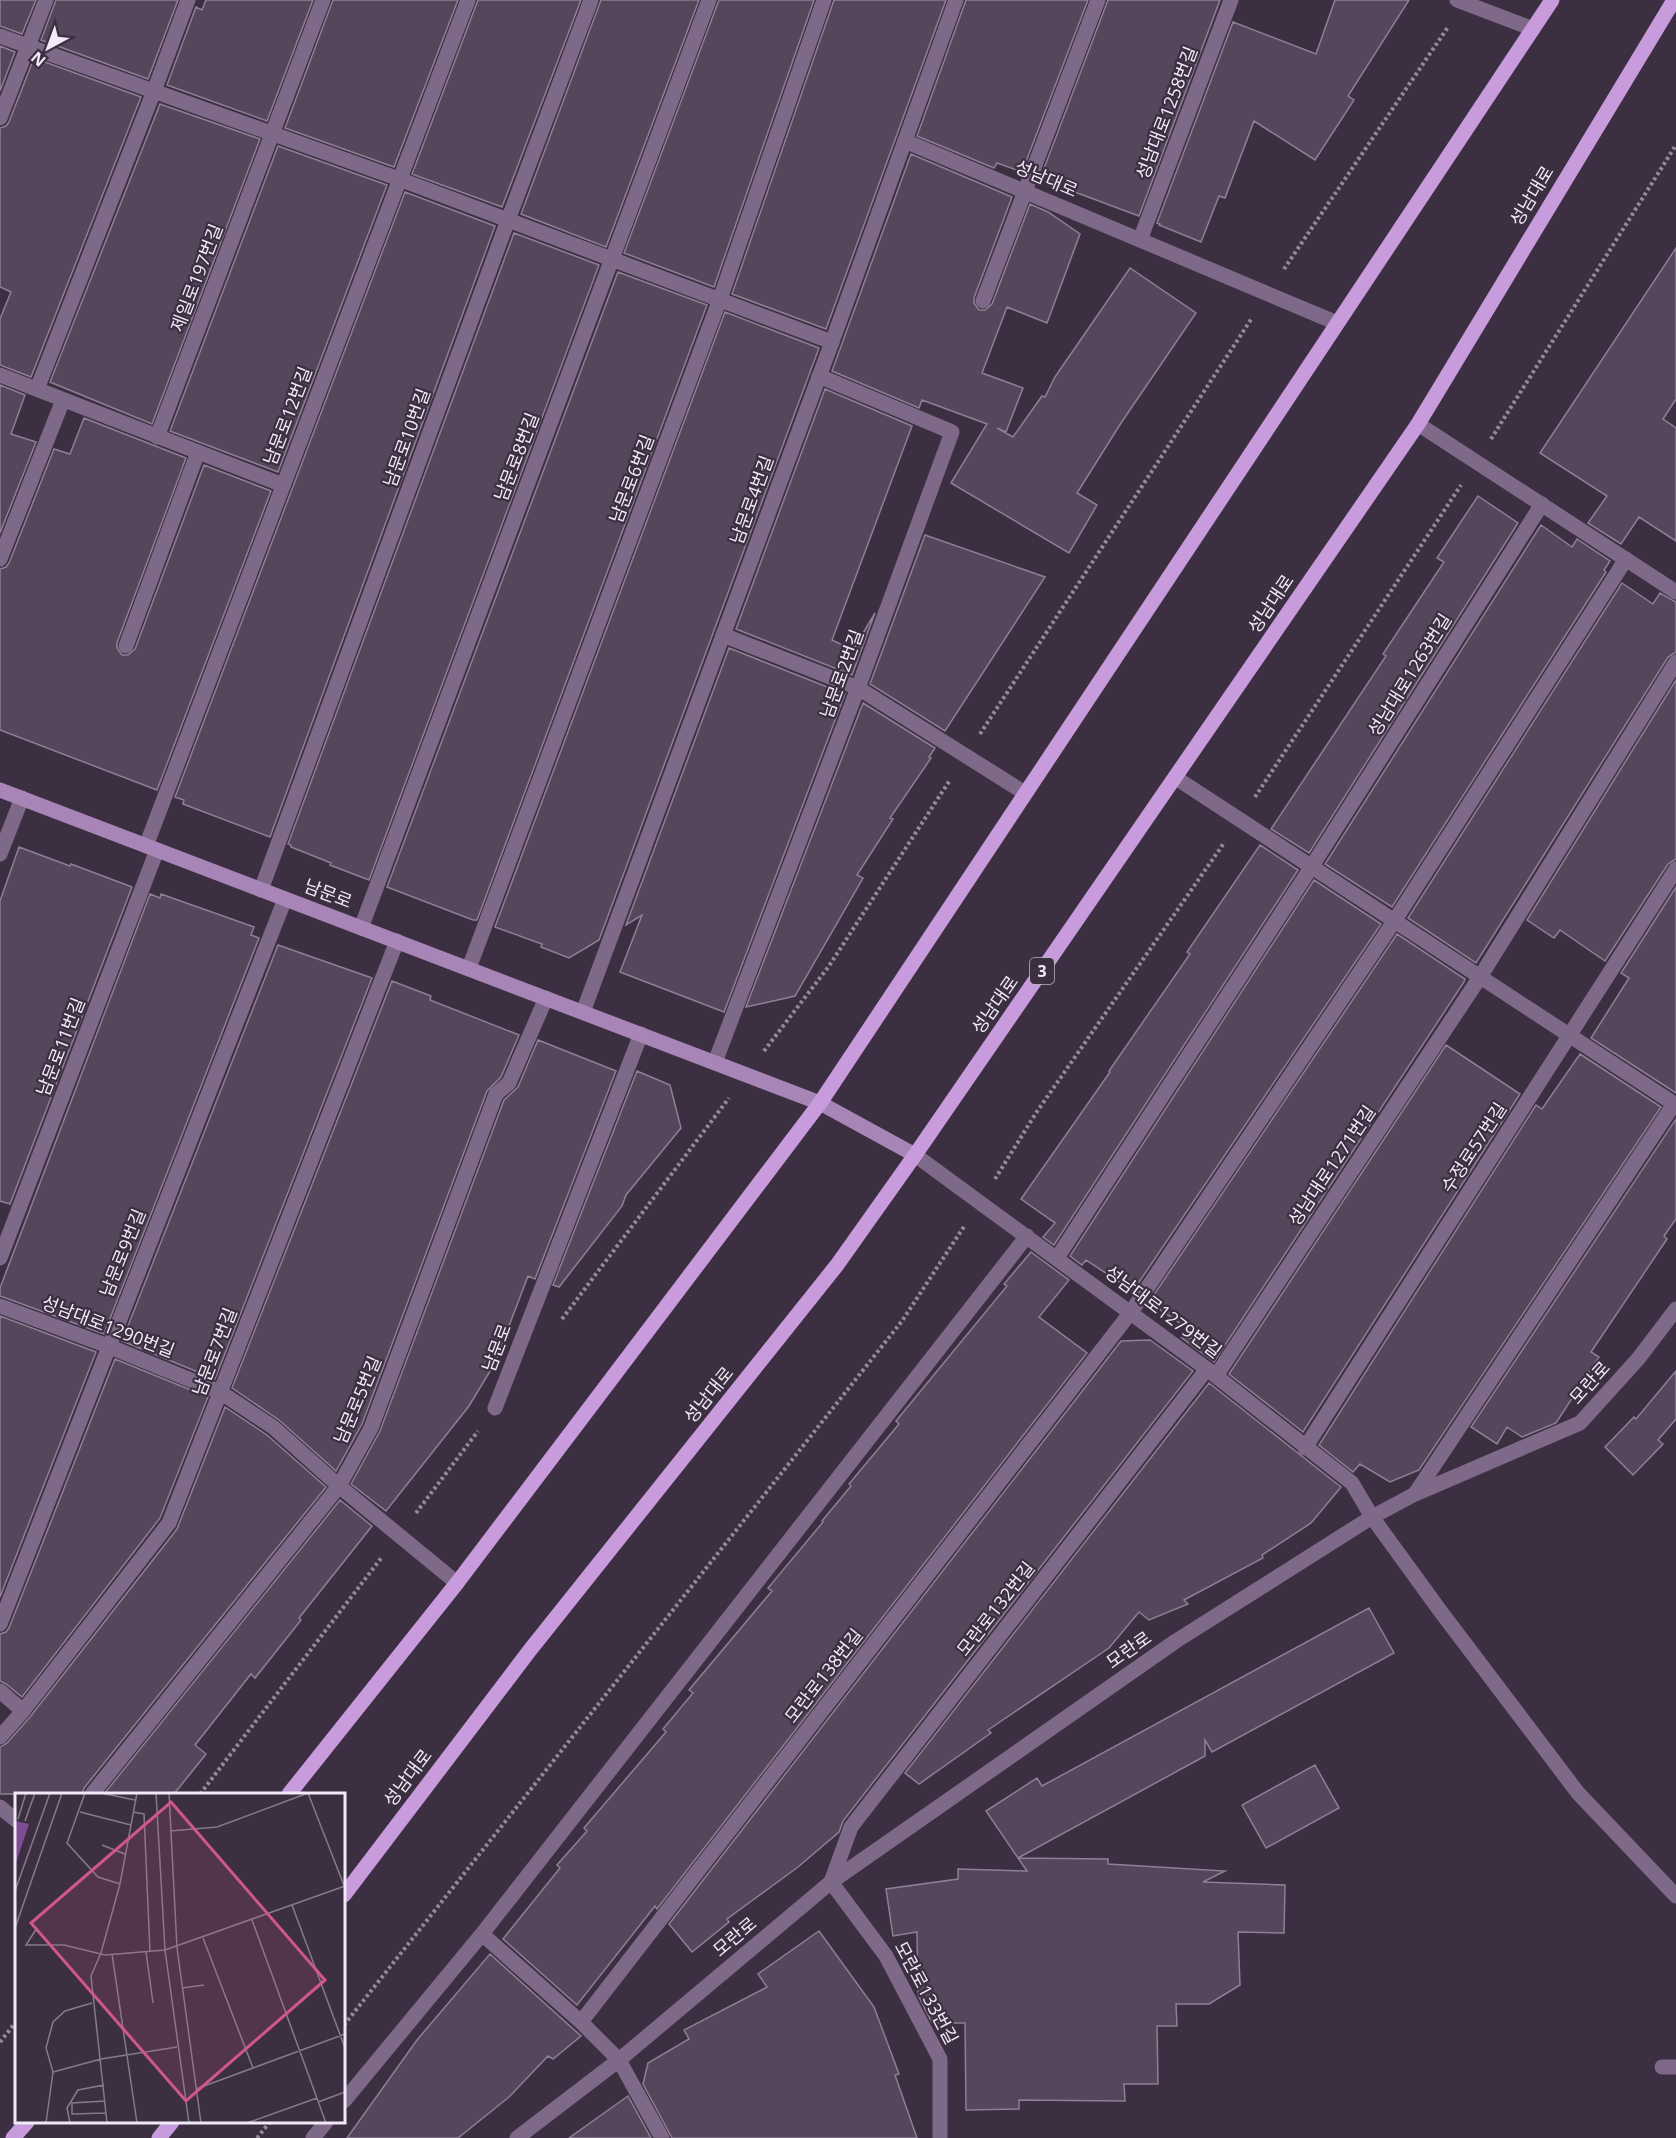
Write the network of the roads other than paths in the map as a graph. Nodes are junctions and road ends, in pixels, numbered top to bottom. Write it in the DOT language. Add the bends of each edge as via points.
graph roads {
  1 [pos="46,0"];
  2 [pos="188,0"];
  3 [pos="323,0"];
  4 [pos="468,0"];
  5 [pos="591,0"];
  6 [pos="709,0"];
  7 [pos="824,0"];
  8 [pos="956,0"];
  9 [pos="1098,0"];
  10 [pos="1231,0"];
  11 [pos="1552,0"];
  12 [pos="1674,0"];
  13 [pos="1461,2"];
  14 [pos="1533,29"];
  15 [pos="0,36"];
  16 [pos="28,46"];
  17 [pos="154,91"];
  18 [pos="0,118"];
  19 [pos="273,134"];
  20 [pos="905,141"];
  21 [pos="399,179"];
  22 [pos="1025,191"];
  23 [pos="508,220"];
  24 [pos="1140,240"];
  25 [pos="612,259"];
  26 [pos="720,299"];
  27 [pos="983,301"];
  28 [pos="1337,323"];
  29 [pos="832,342"];
  30 [pos="0,375"];
  31 [pos="819,376"];
  32 [pos="37,389"];
  33 [pos="63,400"];
  34 [pos="1418,424"];
  35 [pos="157,437"];
  36 [pos="198,452"];
  37 [pos="283,485"];
  38 [pos="1542,504"];
  39 [pos="0,559"];
  40 [pos="1626,559"];
  41 [pos="1676,592"];
  42 [pos="723,635"];
  43 [pos="126,646"];
  44 [pos="1676,662"];
  45 [pos="858,688"];
  46 [pos="1176,778"];
  47 [pos="0,790"];
  48 [pos="1025,793"];
  49 [pos="22,798"];
  50 [pos="152,848"];
  51 [pos="0,854"];
  52 [pos="1312,866"];
  53 [pos="1676,869"];
  54 [pos="261,890"];
  55 [pos="285,898"];
  56 [pos="1395,920"];
  57 [pos="361,927"];
  58 [pos="397,942"];
  59 [pos="469,968"];
  60 [pos="1480,977"];
  61 [pos="546,998"];
  62 [pos="583,1012"];
  63 [pos="641,1034"];
  64 [pos="1569,1035"];
  65 [pos="715,1062"];
  66 [pos="820,1103"];
  67 [pos="1675,1104"];
  68 [pos="915,1155"];
  69 [pos="1027,1236"];
  70 [pos="0,1258"];
  71 [pos="1057,1258"];
  72 [pos="0,1306"];
  73 [pos="1676,1309"];
  74 [pos="1131,1312"];
  75 [pos="108,1346"];
  76 [pos="1212,1372"];
  77 [pos="220,1392"];
  78 [pos="495,1408"];
  79 [pos="1305,1448"];
  80 [pos="339,1486"];
  81 [pos="1415,1494"];
  82 [pos="1372,1517"];
  83 [pos="457,1583"];
  84 [pos="0,1624"];
  85 [pos="0,1691"];
  86 [pos="23,1711"];
  87 [pos="0,1737"];
  88 [pos="93,1793"];
  89 [pos="290,1793"];
  90 [pos="0,1807"];
  91 [pos="15,1819"];
  92 [pos="831,1882"];
  93 [pos="345,1895"];
  94 [pos="1676,1896"];
  95 [pos="482,1934"];
  96 [pos="581,2022"];
  97 [pos="620,2060"];
  98 [pos="345,2100"];
  99 [pos="25,2123"];
  100 [pos="170,2123"];
  101 [pos="324,2123"];
  102 [pos="14,2138"];
  103 [pos="159,2138"];
  104 [pos="313,2138"];
  105 [pos="517,2138"];
  106 [pos="662,2138"];
  107 [pos="940,2138"];
  1 -- 16 [label="street"];
  2 -- 17 [label="street"];
  3 -- 19 [label="street, 제일로197번길"];
  4 -- 21 [label="street, 남문로12번길"];
  5 -- 23 [label="street, 남문로10번길"];
  6 -- 25 [label="street, 남문로8번길"];
  7 -- 26 [label="street, 남문로6번길"];
  8 -- 20 [label="street, 남문로4번길"];
  9 -- 22 [label="street"];
  10 -- 24 [label="street, 성남대로1258번길"];
  11 -- 14 [label="main road"];
  12 -- 34 [label="main road, 성남대로 / 3"];
  13 -- 14 [label="street"];
  14 -- 28 [label="main road"];
  15 -- 16 [label="street"];
  16 -- 17 [label="street"];
  16 -- 18 [label="street"];
  17 -- 19 [label="street"];
  17 -- 32 [label="street"];
  19 -- 21 [label="street"];
  19 -- 35 [label="street, 제일로197번길"];
  20 -- 22 [label="street, 성남대로"];
  20 -- 29 [label="street, 남문로4번길"];
  21 -- 23 [label="street"];
  21 -- 37 [label="street, 남문로12번길"];
  22 -- 24 [label="street, 성남대로"];
  22 -- 27 [label="street"];
  23 -- 25 [label="street"];
  23 -- 54 [label="street, 남문로10번길"];
  24 -- 28 [label="street, 성남대로"];
  25 -- 26 [label="street"];
  25 -- 57 [label="street, 남문로8번길"];
  26 -- 29 [label="street"];
  26 -- 59 [label="street, 남문로6번길"];
  28 -- 48 [label="main road"];
  29 -- 31 [label="street, 남문로4번길"];
  30 -- 32 [label="street"];
  31 -- 42 [label="street, 남문로4번길"];
  31 -- 45 [label="street, 남문로2번길" via="952,432"];
  32 -- 33 [label="street"];
  33 -- 35 [label="street"];
  33 -- 39 [label="street"];
  34 -- 38 [label="street"];
  34 -- 46 [label="main road, 성남대로 / 3"];
  35 -- 36 [label="street"];
  36 -- 37 [label="street"];
  36 -- 43 [label="street"];
  37 -- 50 [label="street, 남문로12번길"];
  38 -- 40 [label="street"];
  38 -- 52 [label="street, 성남대로1263번길"];
  40 -- 41 [label="street"];
  40 -- 56 [label="street"];
  42 -- 45 [label="street"];
  42 -- 62 [label="street, 남문로4번길"];
  44 -- 60 [label="street"];
  45 -- 48 [label="street"];
  45 -- 65 [label="street, 남문로2번길"];
  46 -- 52 [label="street"];
  46 -- 68 [label="main road, 성남대로 / 3"];
  47 -- 49 [label="main road, 남문로"];
  48 -- 66 [label="main road"];
  49 -- 50 [label="main road, 남문로"];
  49 -- 51 [label="street"];
  50 -- 54 [label="main road, 남문로"];
  50 -- 70 [label="street, 남문로11번길"];
  52 -- 56 [label="street"];
  52 -- 71 [label="street"];
  53 -- 64 [label="street, 수정로57번길"];
  54 -- 55 [label="main road, 남문로"];
  55 -- 57 [label="main road, 남문로"];
  55 -- 75 [label="street, 남문로9번길"];
  56 -- 60 [label="street"];
  56 -- 74 [label="street"];
  57 -- 58 [label="main road, 남문로"];
  58 -- 59 [label="main road, 남문로"];
  58 -- 77 [label="street, 남문로7번길"];
  59 -- 61 [label="main road, 남문로"];
  60 -- 64 [label="street"];
  60 -- 76 [label="street, 성남대로1271번길"];
  61 -- 62 [label="main road, 남문로"];
  61 -- 80 [label="street, 남문로5번길" via="509,1083 496,1094 371,1428"];
  62 -- 63 [label="main road, 남문로"];
  63 -- 65 [label="main road, 남문로"];
  63 -- 78 [label="street, 남문로"];
  64 -- 67 [label="street"];
  64 -- 79 [label="street, 수정로57번길"];
  65 -- 66 [label="main road, 남문로"];
  66 -- 68 [label="main road, 남문로"];
  66 -- 83 [label="main road"];
  67 -- 81 [label="street"];
  68 -- 69 [label="street, 성남대로1279번길"];
  68 -- 93 [label="main road, 성남대로 / 3" via="837,1265 530,1650"];
  69 -- 71 [label="street, 성남대로1279번길"];
  69 -- 95 [label="street"];
  71 -- 74 [label="street, 성남대로1279번길"];
  72 -- 75 [label="street, 성남대로1290번길"];
  73 -- 81 [label="street, 모란로" via="1638,1359 1580,1423"];
  74 -- 76 [label="street, 성남대로1279번길"];
  74 -- 96 [label="street, 모란로138번길"];
  75 -- 77 [label="street, 성남대로1290번길"];
  75 -- 84 [label="street, 남문로9번길"];
  76 -- 79 [label="street, 성남대로1279번길"];
  76 -- 92 [label="street, 모란로132번길" via="851,1827"];
  77 -- 80 [label="street, 성남대로1290번길" via="273,1427"];
  77 -- 86 [label="street, 남문로7번길" via="169,1523"];
  79 -- 82 [label="street, 성남대로1279번길" via="1352,1483"];
  80 -- 83 [label="street, 성남대로1290번길"];
  80 -- 88 [label="street, 남문로5번길"];
  81 -- 82 [label="street, 모란로"];
  82 -- 92 [label="street, 모란로" via="1176,1641"];
  82 -- 94 [label="street, 성남대로1279번길" via="1578,1792"];
  83 -- 89 [label="main road"];
  85 -- 86 [label="street"];
  86 -- 87 [label="street, 남문로7번길"];
  90 -- 91 [label="street"];
  92 -- 97 [label="street, 모란로"];
  92 -- 107 [label="street, 모란로133번길" via="886,1956 940,2059"];
  95 -- 96 [label="street"];
  95 -- 98 [label="street"];
  96 -- 97 [label="street"];
  97 -- 105 [label="street, 모란로"];
  97 -- 106 [label="street"];
  99 -- 102 [label="main road"];
  100 -- 103 [label="main road"];
  101 -- 104 [label="street"];
}
